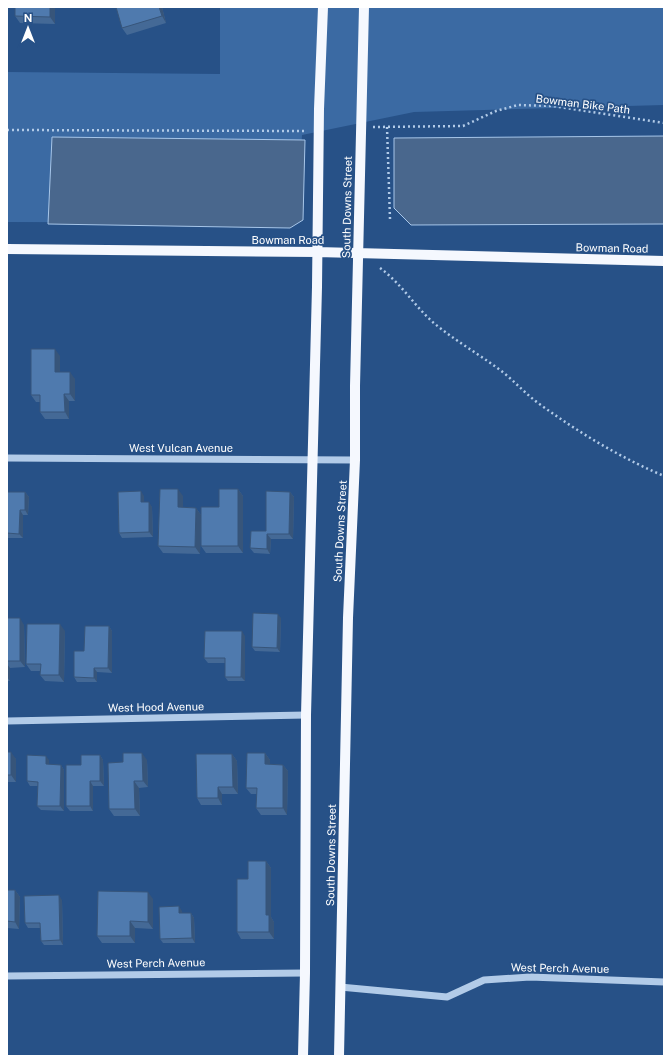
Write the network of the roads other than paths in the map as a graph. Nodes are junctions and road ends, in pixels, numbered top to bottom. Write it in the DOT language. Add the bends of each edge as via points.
graph roads {
  1 [pos="323,7"];
  2 [pos="364,7"];
  3 [pos="7,248"];
  4 [pos="316,252"];
  5 [pos="358,253"];
  6 [pos="664,261"];
  7 [pos="7,458"];
  8 [pos="313,460"];
  9 [pos="355,460"];
  10 [pos="306,715"];
  11 [pos="7,721"];
  12 [pos="305,973"];
  13 [pos="7,976"];
  14 [pos="664,982"];
  15 [pos="340,987"];
  16 [pos="303,1056"];
  17 [pos="339,1056"];
  1 -- 4 [label="main road"];
  2 -- 5 [label="main road, South Downs Street"];
  3 -- 4 [label="main road, Bowman Road"];
  4 -- 5 [label="main road, Bowman Road"];
  4 -- 8 [label="main road"];
  5 -- 6 [label="main road, Bowman Road"];
  5 -- 9 [label="main road, South Downs Street"];
  7 -- 8 [label="street, West Vulcan Avenue"];
  8 -- 9 [label="street, West Vulcan Avenue"];
  8 -- 10 [label="main road"];
  9 -- 15 [label="main road, South Downs Street" via="348,618"];
  10 -- 11 [label="street, West Hood Avenue"];
  10 -- 12 [label="main road"];
  12 -- 13 [label="street, West Perch Avenue"];
  12 -- 16 [label="main road"];
  14 -- 15 [label="street, West Perch Avenue" via="530,977 484,980 447,997"];
  15 -- 17 [label="main road, South Downs Street"];
}
